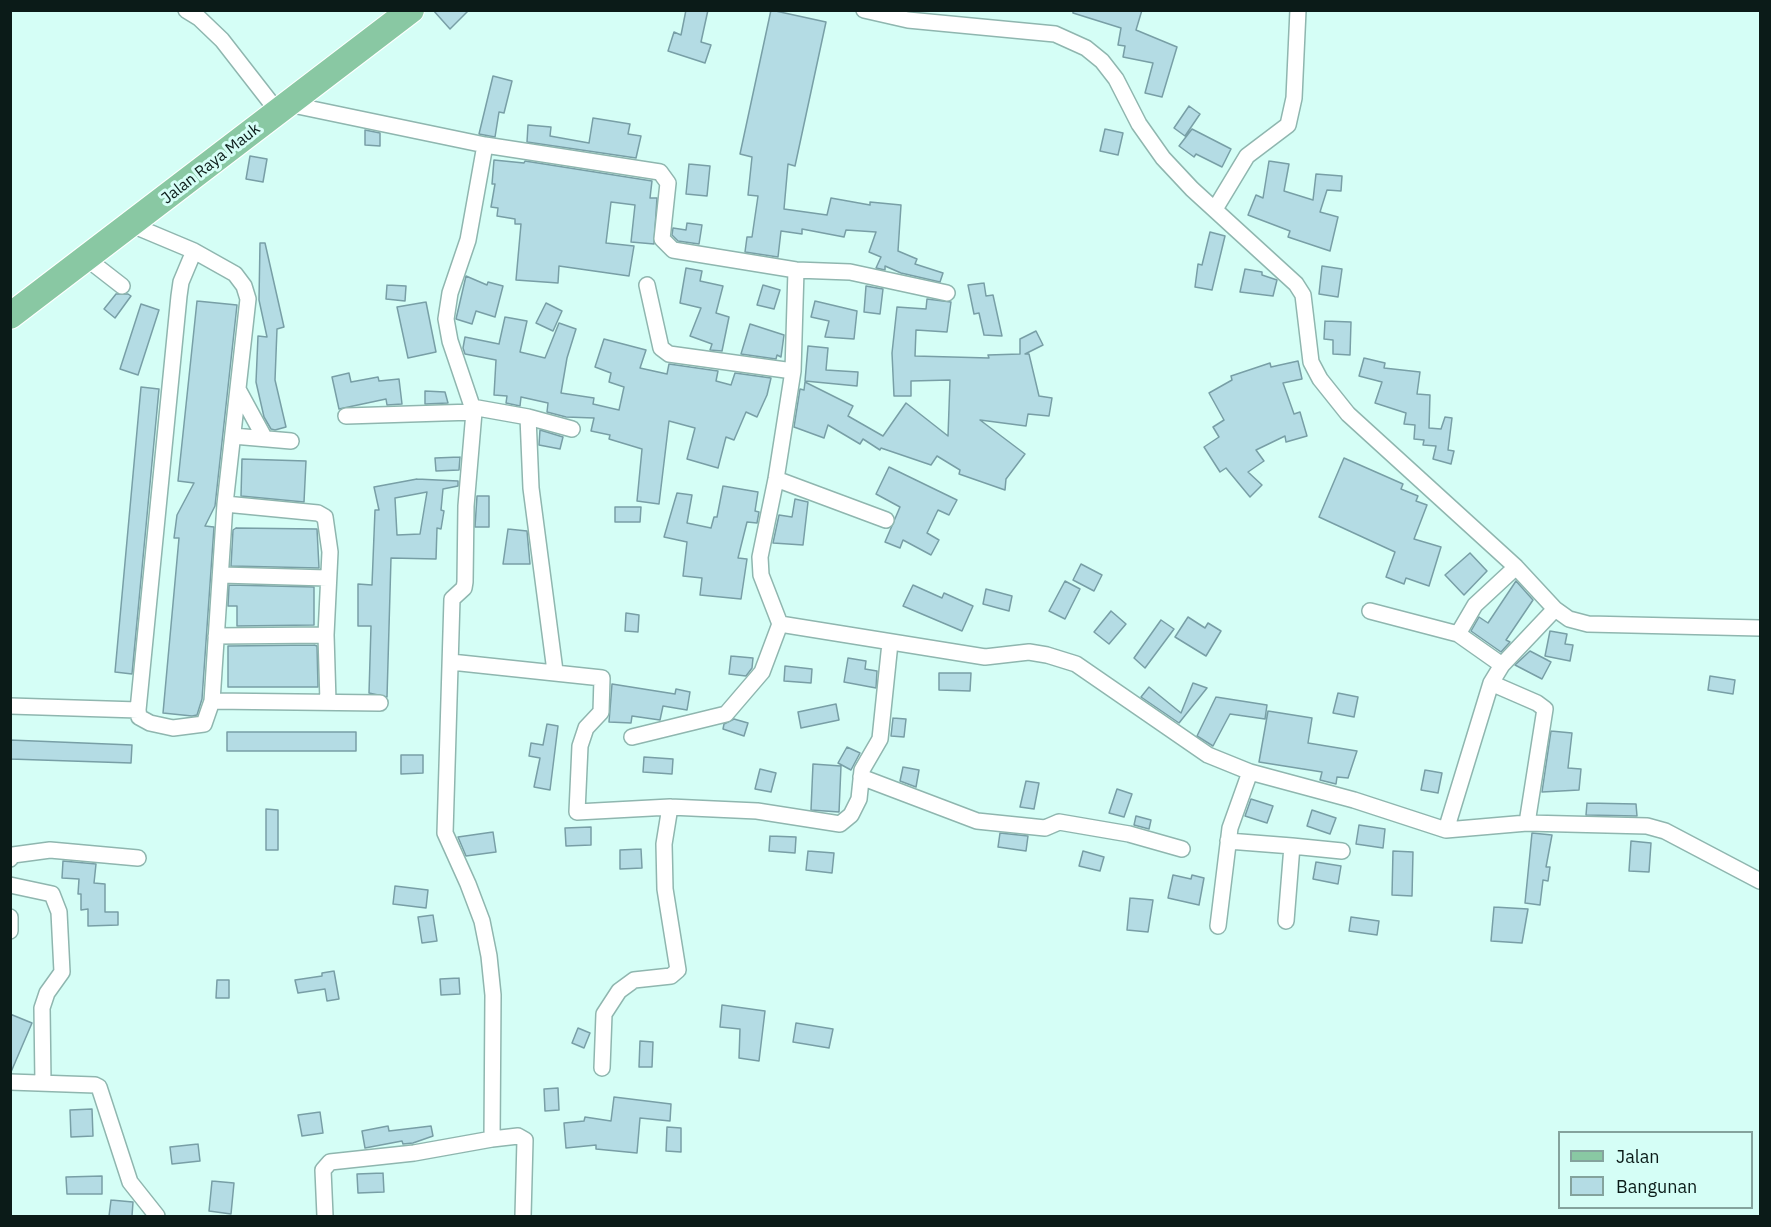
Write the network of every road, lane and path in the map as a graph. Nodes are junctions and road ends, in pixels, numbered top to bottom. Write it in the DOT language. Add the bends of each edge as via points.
graph roads {
  1 [pos="186,10"];
  2 [pos="411,10"];
  3 [pos="864,10"];
  4 [pos="1298,10"];
  5 [pos="283,108"];
  6 [pos="484,145"];
  7 [pos="1215,209"];
  8 [pos="132,225"];
  9 [pos="194,251"];
  10 [pos="86,258"];
  11 [pos="796,270"];
  12 [pos="647,285"];
  13 [pos="122,286"];
  14 [pos="946,293"];
  15 [pos="10,316"];
  16 [pos="793,371"];
  17 [pos="239,391"];
  18 [pos="473,410"];
  19 [pos="346,416"];
  20 [pos="528,417"];
  21 [pos="572,429"];
  22 [pos="233,436"];
  23 [pos="264,437"];
  24 [pos="291,441"];
  25 [pos="776,479"];
  26 [pos="225,504"];
  27 [pos="886,520"];
  28 [pos="1516,567"];
  29 [pos="221,575"];
  30 [pos="327,578"];
  31 [pos="1555,609"];
  32 [pos="1370,611"];
  33 [pos="780,624"];
  34 [pos="1761,628"];
  35 [pos="1458,634"];
  36 [pos="326,635"];
  37 [pos="216,636"];
  38 [pos="890,643"];
  39 [pos="451,662"];
  40 [pos="1502,665"];
  41 [pos="555,671"];
  42 [pos="1491,682"];
  43 [pos="212,701"];
  44 [pos="328,702"];
  45 [pos="380,703"];
  46 [pos="10,706"];
  47 [pos="138,710"];
  48 [pos="632,737"];
  49 [pos="1250,772"];
  50 [pos="861,777"];
  51 [pos="670,807"];
  52 [pos="1527,823"];
  53 [pos="1446,831"];
  54 [pos="1228,841"];
  55 [pos="1292,846"];
  56 [pos="1182,849"];
  57 [pos="1342,851"];
  58 [pos="138,858"];
  59 [pos="10,859"];
  60 [pos="1761,881"];
  61 [pos="10,885"];
  62 [pos="10,917"];
  63 [pos="1286,921"];
  64 [pos="1218,926"];
  65 [pos="10,930"];
  66 [pos="602,1068"];
  67 [pos="10,1082"];
  68 [pos="43,1083"];
  69 [pos="492,1139"];
  70 [pos="157,1216"];
  71 [pos="324,1216"];
  72 [pos="523,1216"];
  1 -- 5 [label="street" via="222,40"];
  2 -- 5 [label="main road, Jalan Raya Mauk"];
  3 -- 7 [label="street" via="908,20 1033,30 1055,34 1086,48 1116,79 1139,124 1163,158"];
  4 -- 7 [label="street" via="1294,98 1287,125 1247,156"];
  5 -- 6 [label="street"];
  5 -- 8 [label="main road, Jalan Raya Mauk"];
  6 -- 11 [label="street" via="660,172 668,183 662,235 669,248"];
  6 -- 18 [label="street" via="468,240 450,293 446,319"];
  7 -- 28 [label="street" via="1296,284 1303,295 1311,362 1348,414"];
  8 -- 9 [label="street"];
  8 -- 10 [label="main road, Jalan Raya Mauk"];
  9 -- 17 [label="street" via="235,274 247,292"];
  9 -- 47 [label="street" via="179,296"];
  10 -- 13 [label="street"];
  10 -- 15 [label="main road, Jalan Raya Mauk"];
  11 -- 14 [label="street" via="850,272"];
  11 -- 16 [label="street"];
  12 -- 16 [label="street" via="661,348 669,354"];
  16 -- 25 [label="street"];
  17 -- 22 [label="street"];
  17 -- 23 [label="street"];
  18 -- 19 [label="street"];
  18 -- 20 [label="street"];
  18 -- 39 [label="street" via="465,582 452,599"];
  20 -- 21 [label="street"];
  20 -- 41 [label="street" via="531,488"];
  22 -- 23 [label="street"];
  22 -- 26 [label="street"];
  23 -- 24 [label="street"];
  25 -- 27 [label="street"];
  25 -- 33 [label="street" via="760,557 761,575"];
  26 -- 29 [label="street"];
  26 -- 30 [label="street" via="323,516 330,552"];
  28 -- 31 [label="street"];
  28 -- 35 [label="street" via="1475,605"];
  29 -- 30 [label="street"];
  29 -- 37 [label="street"];
  30 -- 36 [label="street"];
  31 -- 34 [label="street" via="1569,619 1588,624"];
  31 -- 40 [label="street"];
  32 -- 35 [label="street"];
  33 -- 38 [label="street"];
  33 -- 48 [label="street" via="762,672 726,714"];
  35 -- 40 [label="street"];
  36 -- 37 [label="street"];
  36 -- 44 [label="street"];
  37 -- 43 [label="street"];
  38 -- 49 [label="street" via="985,657 1029,652 1076,664 1208,755"];
  38 -- 50 [label="street" via="880,739"];
  39 -- 41 [label="street"];
  39 -- 69 [label="street" via="445,833 479,912 489,956 493,995"];
  40 -- 42 [label="street"];
  41 -- 51 [label="street" via="599,677 604,683 601,712 590,722 580,746 577,812"];
  42 -- 52 [label="street" via="1545,709"];
  42 -- 53 [label="street"];
  43 -- 44 [label="street"];
  43 -- 47 [label="street" via="205,723 190,726 159,726 139,717"];
  44 -- 45 [label="street"];
  46 -- 47 [label="street"];
  49 -- 53 [label="street" via="1354,800"];
  49 -- 54 [label="street"];
  50 -- 51 [label="street" via="859,799 851,815 840,824 757,811"];
  50 -- 56 [label="street" via="977,821 1046,828 1059,822 1129,834"];
  51 -- 66 [label="street" via="664,844 665,889 678,970 671,976 634,980 619,991 604,1014"];
  52 -- 53 [label="street"];
  52 -- 60 [label="street" via="1647,826 1665,831"];
  54 -- 55 [label="street"];
  54 -- 64 [label="street"];
  55 -- 57 [label="street"];
  55 -- 63 [label="street"];
  58 -- 59 [label="street" via="40,850"];
  61 -- 68 [label="street" via="52,894 58,912 62,972 42,1008"];
  62 -- 65 [label="street"];
  67 -- 68 [label="street"];
  68 -- 70 [label="street" via="99,1088 130,1182"];
  69 -- 71 [label="street" via="414,1154 330,1162 323,1170"];
  69 -- 72 [label="street" via="518,1136 525,1140"];
}
